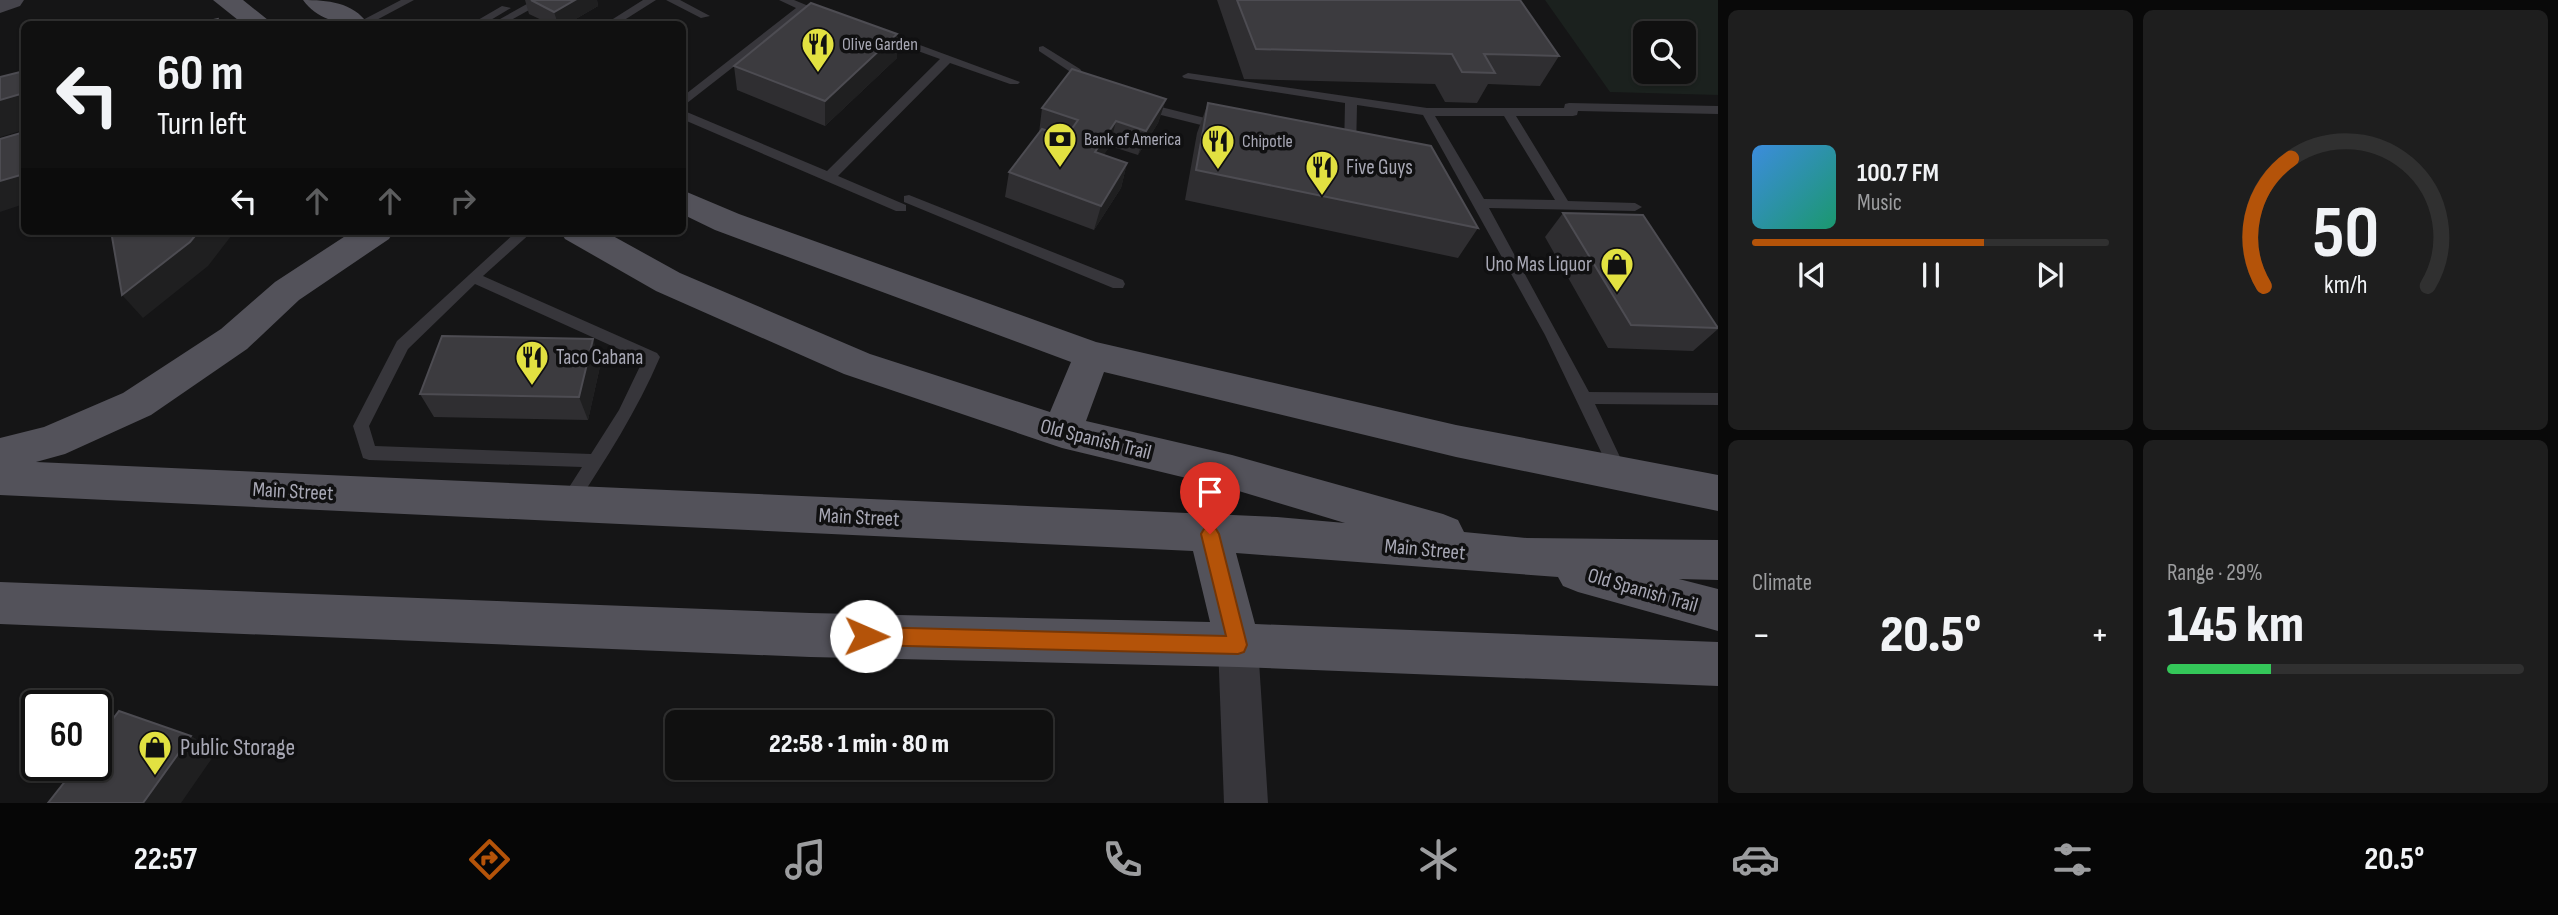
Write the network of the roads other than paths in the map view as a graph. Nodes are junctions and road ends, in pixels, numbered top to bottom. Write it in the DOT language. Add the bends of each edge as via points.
graph roads {
  1 [pos="11,0"];
  2 [pos="226,0"];
  3 [pos="409,0"];
  4 [pos="520,0"];
  5 [pos="542,0"];
  6 [pos="671,0"];
  7 [pos="785,0"];
  8 [pos="320,1"];
  9 [pos="642,2"];
  10 [pos="0,5"];
  11 [pos="804,7"];
  12 [pos="705,16"];
  13 [pos="830,16"];
  14 [pos="248,21"];
  15 [pos="350,21"];
  16 [pos="367,21"];
  17 [pos="482,21"];
  18 [pos="503,21"];
  19 [pos="615,21"];
  20 [pos="869,30"];
  21 [pos="1042,49"];
  22 [pos="948,58"];
  23 [pos="1188,76"];
  24 [pos="1014,82"];
  25 [pos="1092,92"];
  26 [pos="686,100"];
  27 [pos="1351,100"];
  28 [pos="1128,102"];
  29 [pos="1718,110"];
  30 [pos="1427,112"];
  31 [pos="1508,112"];
  32 [pos="686,116"];
  33 [pos="1233,129"];
  34 [pos="1337,151"];
  35 [pos="829,177"];
  36 [pos="686,203"];
  37 [pos="1480,203"];
  38 [pos="1564,205"];
  39 [pos="1635,207"];
  40 [pos="331,235"];
  41 [pos="371,235"];
  42 [pos="521,235"];
  43 [pos="585,235"];
  44 [pos="473,277"];
  45 [pos="1118,284"];
  46 [pos="287,291"];
  47 [pos="1092,355"];
  48 [pos="1586,398"];
  49 [pos="1718,399"];
  50 [pos="1062,432"];
  51 [pos="0,455"];
  52 [pos="595,461"];
  53 [pos="1620,474"];
  54 [pos="0,478"];
  55 [pos="1718,493"];
  56 [pos="568,503"];
  57 [pos="1210,534"];
  58 [pos="1527,557"];
  59 [pos="1718,560"];
  60 [pos="0,603"];
  61 [pos="1718,610"];
  62 [pos="1238,645"];
  63 [pos="1718,664"];
  64 [pos="1246,803"];
  1 -- 10 [label="main road"];
  2 -- 14 [label="main road"];
  3 -- 16 [label="lane"];
  4 -- 17 [label="lane"];
  5 -- 18 [label="lane"];
  6 -- 12 [label="lane"];
  7 -- 11 [label="lane"];
  8 -- 15 [label="main road"];
  9 -- 19 [label="lane"];
  11 -- 13 [label="lane"];
  11 -- 26 [label="lane"];
  20 -- 22 [label="lane"];
  21 -- 25 [label="lane" via="1076,71"];
  22 -- 24 [label="lane"];
  22 -- 35 [label="lane"];
  23 -- 27 [label="lane"];
  27 -- 30 [label="lane"];
  27 -- 34 [label="lane" via="1350,153"];
  28 -- 33 [label="lane"];
  29 -- 31 [label="lane"];
  30 -- 31 [label="lane"];
  30 -- 37 [label="lane"];
  31 -- 38 [label="lane"];
  32 -- 35 [label="lane"];
  35 -- 45 [label="lane"];
  36 -- 47 [label="main road" via="727,222"];
  37 -- 38 [label="lane"];
  37 -- 48 [label="lane"];
  38 -- 39 [label="lane"];
  40 -- 46 [label="main road"];
  41 -- 46 [label="main road"];
  42 -- 44 [label="lane"];
  43 -- 50 [label="main road, Old Spanish Trail" via="668,282 857,364"];
  44 -- 52 [label="lane" via="652,358 638,395"];
  44 -- 52 [label="lane" via="402,345 361,426 369,453"];
  46 -- 51 [label="main road" via="234,339 137,404 51,442"];
  47 -- 50 [label="main road"];
  47 -- 53 [label="main road" via="1456,441"];
  48 -- 49 [label="lane"];
  48 -- 53 [label="lane"];
  50 -- 58 [label="main road, Old Spanish Trail" via="1231,472"];
  52 -- 56 [label="lane"];
  53 -- 55 [label="main road"];
  54 -- 56 [label="main road, Main Street"];
  56 -- 57 [label="main road, Main Street"];
  57 -- 58 [label="main road, Main Street"];
  57 -- 62 [label="main road"];
  58 -- 59 [label="main road, Main Street"];
  58 -- 61 [label="main road, Old Spanish Trail"];
  60 -- 62 [label="main road" via="810,635"];
  62 -- 63 [label="main road"];
  62 -- 64 [label="street"];
}
